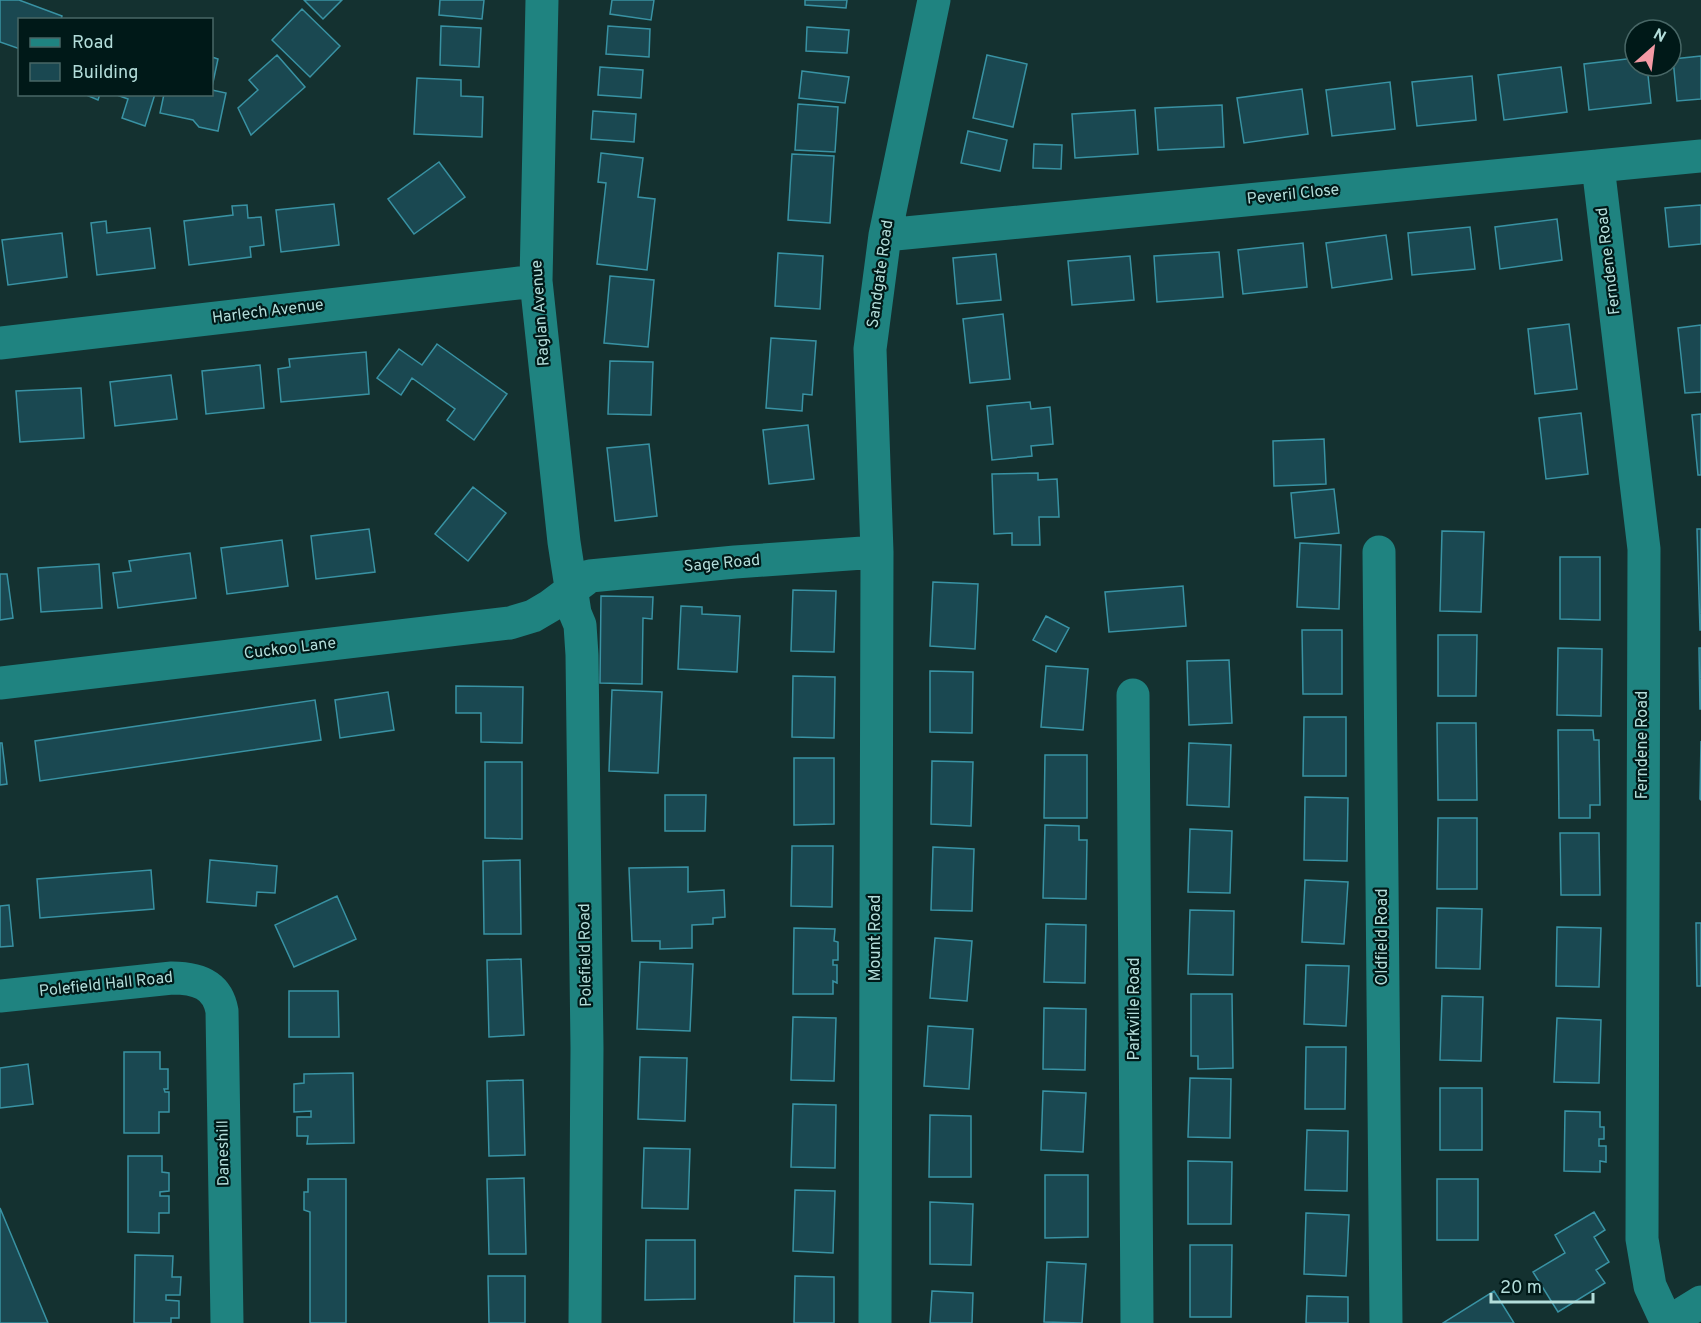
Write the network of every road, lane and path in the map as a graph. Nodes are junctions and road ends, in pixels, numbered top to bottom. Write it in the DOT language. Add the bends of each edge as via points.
graph roads {
  1 [pos="542,0"];
  2 [pos="934,0"];
  3 [pos="1701,156"];
  4 [pos="1598,166"];
  5 [pos="885,235"];
  6 [pos="536,281"];
  7 [pos="0,344"];
  8 [pos="877,552"];
  9 [pos="1379,552"];
  10 [pos="571,589"];
  11 [pos="0,683"];
  12 [pos="1133,695"];
  13 [pos="210,987"];
  14 [pos="0,996"];
  15 [pos="1701,1302"];
  16 [pos="228,1323"];
  17 [pos="585,1323"];
  18 [pos="875,1323"];
  19 [pos="1137,1323"];
  20 [pos="1386,1323"];
  21 [pos="1667,1323"];
  1 -- 6 [label="street, Raglan Avenue"];
  2 -- 5 [label="street, Sandgate Road"];
  3 -- 4 [label="street, Peveril Close"];
  4 -- 5 [label="street, Peveril Close"];
  4 -- 21 [label="street, Ferndene Road" via="1644,549 1642,1239 1650,1286"];
  5 -- 8 [label="street, Sandgate Road" via="870,349"];
  6 -- 7 [label="street, Harlech Avenue"];
  6 -- 10 [label="street, Raglan Avenue"];
  8 -- 10 [label="street, Sage Road" via="590,576"];
  8 -- 18 [label="street, Mount Road"];
  9 -- 20 [label="street, Oldfield Road"];
  10 -- 11 [label="street, Cuckoo Lane" via="533,616 510,623"];
  10 -- 17 [label="street, Polefield Road" via="582,655 587,1048"];
  12 -- 19 [label="street, Parkville Road"];
  13 -- 14 [label="street, Polefield Hall Road" via="172,978"];
  13 -- 16 [label="street, Daneshill" via="222,1011"];
  15 -- 21 [label="street"];
}
